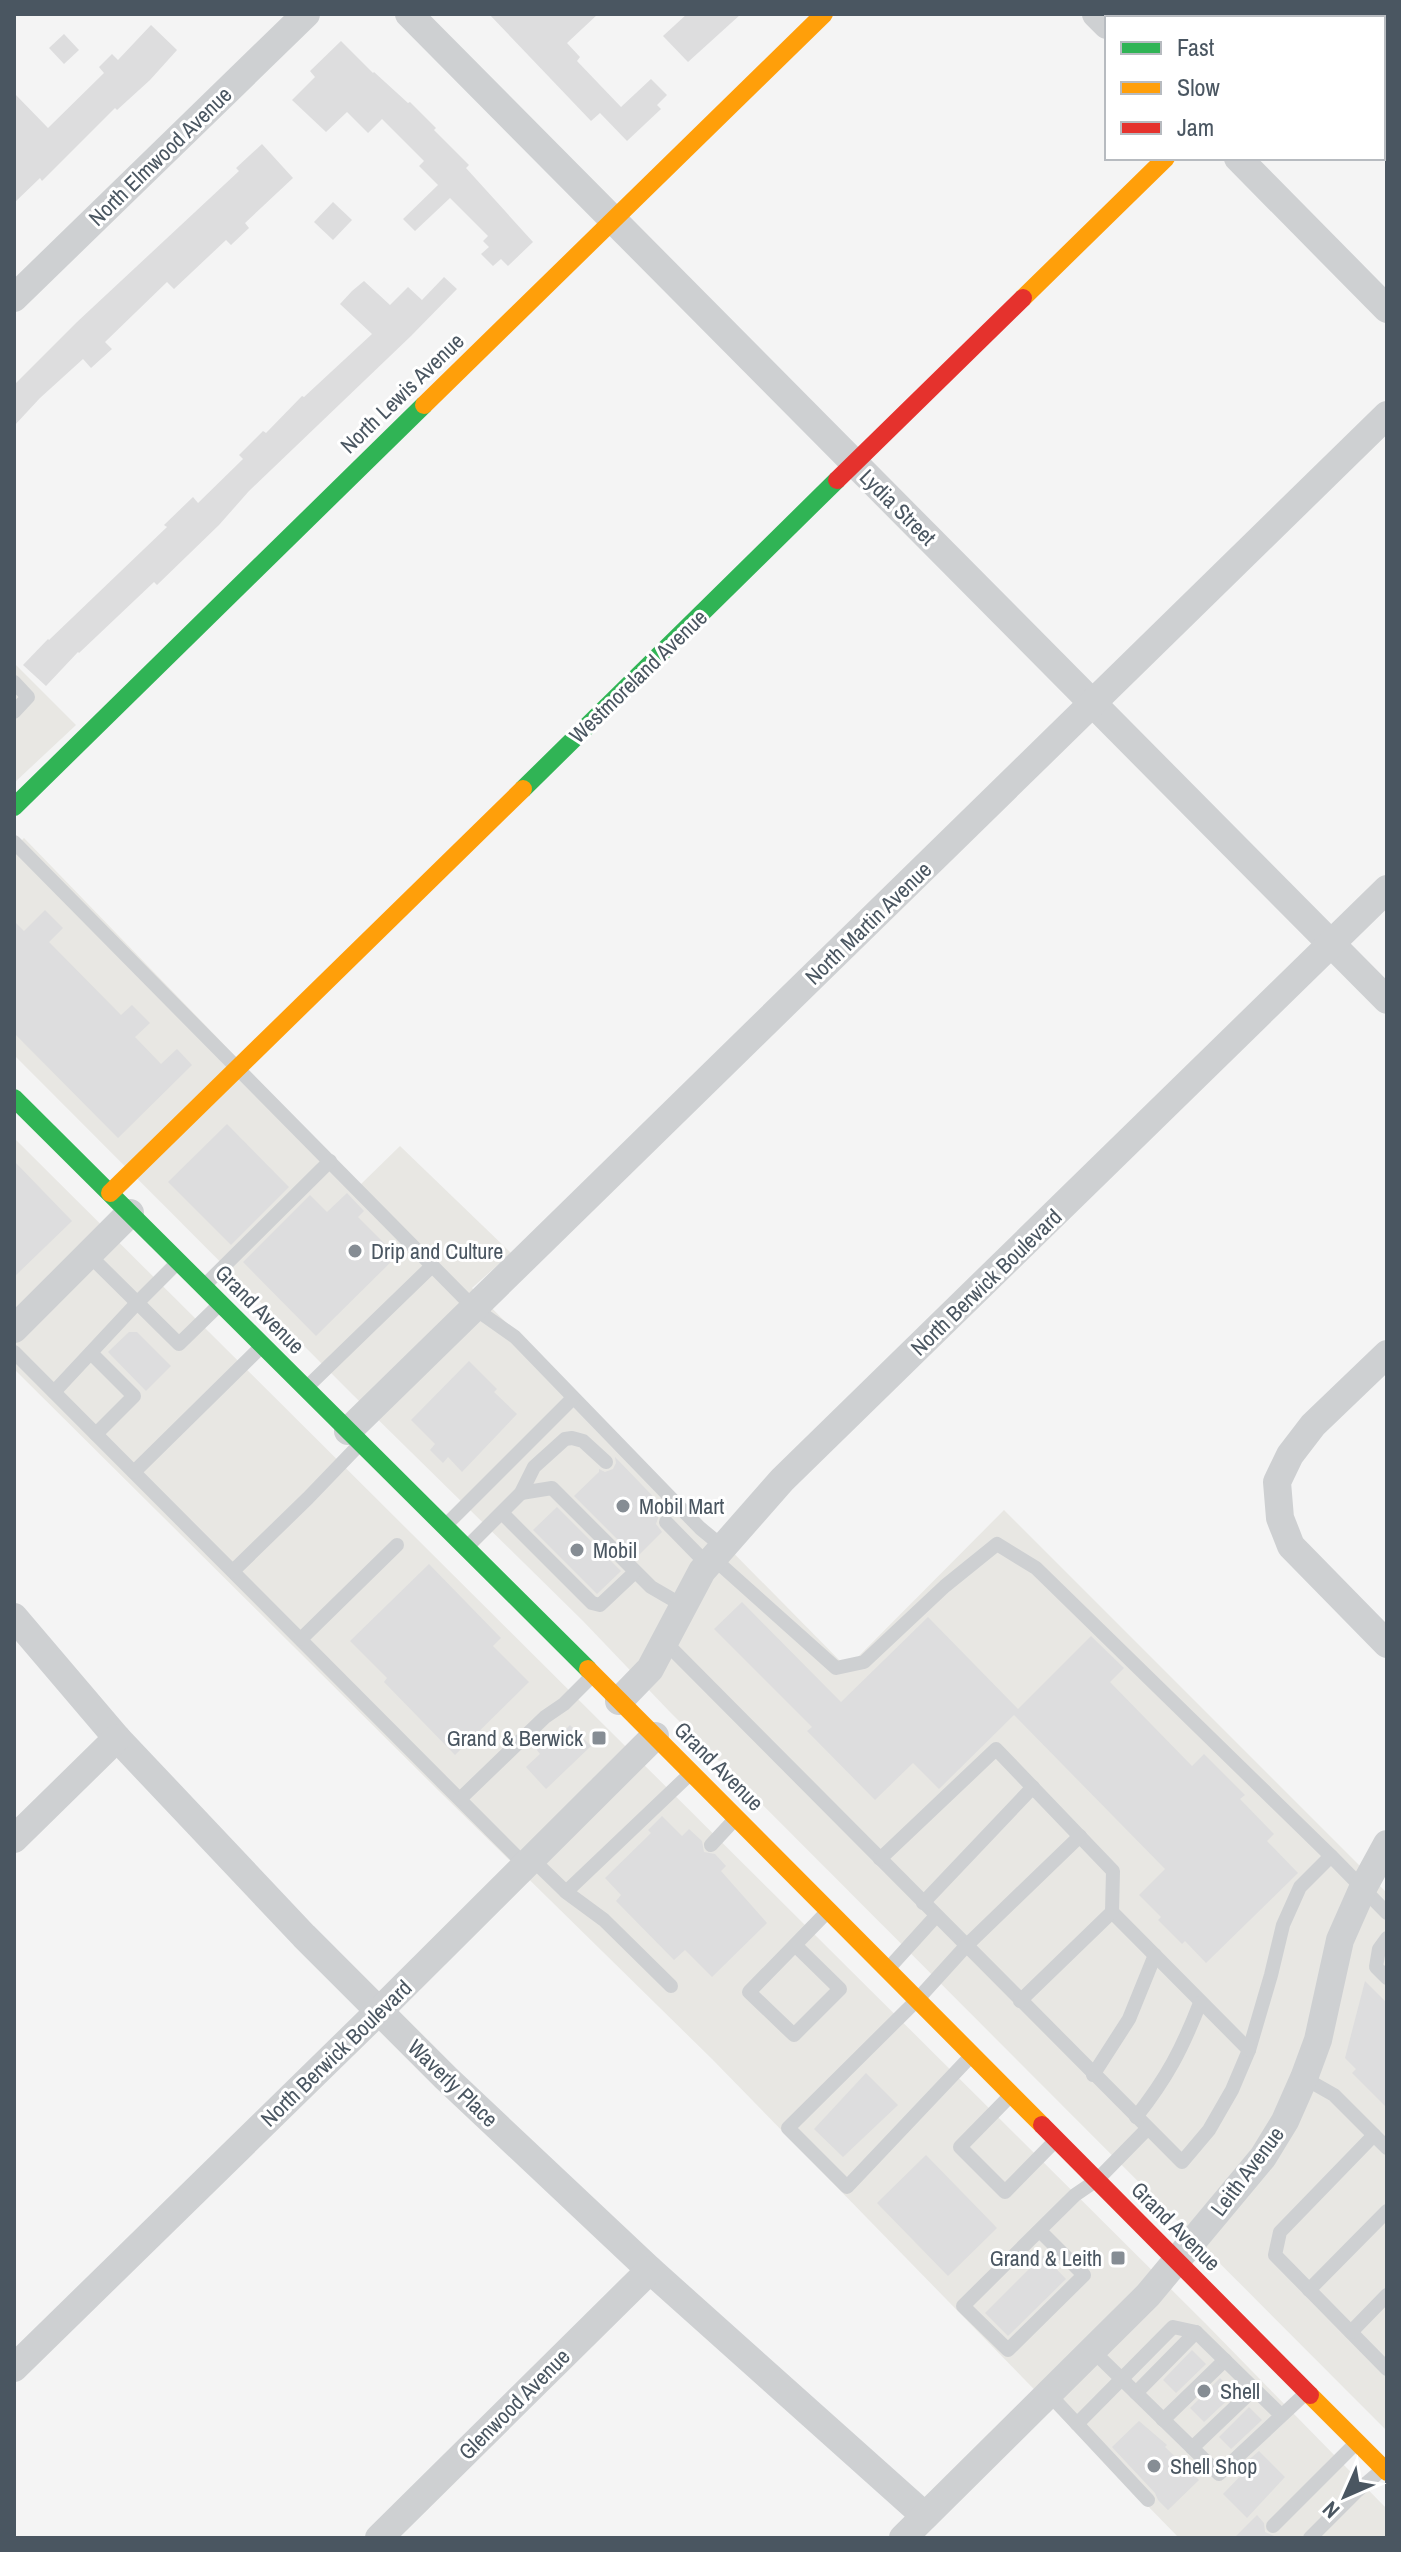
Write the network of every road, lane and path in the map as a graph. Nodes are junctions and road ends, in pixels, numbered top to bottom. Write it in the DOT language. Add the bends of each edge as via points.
graph roads {
  1 [pos="306,14"];
  2 [pos="409,14"];
  3 [pos="824,14"];
  4 [pos="1164,160"];
  5 [pos="1240,160"];
  6 [pos="613,220"];
  7 [pos="14,298"];
  8 [pos="1387,309"];
  9 [pos="1387,415"];
  10 [pos="855,464"];
  11 [pos="14,682"];
  12 [pos="1093,703"];
  13 [pos="14,712"];
  14 [pos="14,807"];
  15 [pos="14,842"];
  16 [pos="1387,889"];
  17 [pos="1331,944"];
  18 [pos="1387,1000"];
  19 [pos="238,1068"];
  20 [pos="14,1098"];
  21 [pos="330,1161"];
  22 [pos="120,1203"];
  23 [pos="89,1255"];
  24 [pos="178,1262"];
  25 [pos="432,1266"];
  26 [pos="204,1287"];
  27 [pos="137,1303"];
  28 [pos="221,1304"];
  29 [pos="474,1308"];
  30 [pos="15,1332"];
  31 [pos="262,1345"];
  32 [pos="91,1353"];
  33 [pos="1387,1354"];
  34 [pos="305,1388"];
  35 [pos="54,1392"];
  36 [pos="573,1398"];
  37 [pos="96,1434"];
  38 [pos="354,1437"];
  39 [pos="606,1462"];
  40 [pos="134,1472"];
  41 [pos="521,1493"];
  42 [pos="502,1513"];
  43 [pos="666,1522"];
  44 [pos="444,1526"];
  45 [pos="397,1545"];
  46 [pos="466,1548"];
  47 [pos="714,1557"];
  48 [pos="233,1571"];
  49 [pos="635,1572"];
  50 [pos="682,1605"];
  51 [pos="14,1617"];
  52 [pos="301,1639"];
  53 [pos="664,1641"];
  54 [pos="1387,1644"];
  55 [pos="593,1674"];
  56 [pos="619,1701"];
  57 [pos="655,1736"];
  58 [pos="117,1738"];
  59 [pos="691,1773"];
  60 [pos="1033,1787"];
  61 [pos="460,1799"];
  62 [pos="737,1818"];
  63 [pos="1080,1836"];
  64 [pos="14,1839"];
  65 [pos="1387,1844"];
  66 [pos="711,1845"];
  67 [pos="1331,1856"];
  68 [pos="880,1859"];
  69 [pos="530,1863"];
  70 [pos="1363,1888"];
  71 [pos="566,1892"];
  72 [pos="923,1903"];
  73 [pos="829,1910"];
  74 [pos="1112,1912"];
  75 [pos="1387,1913"];
  76 [pos="936,1916"];
  77 [pos="1387,1938"];
  78 [pos="795,1945"];
  79 [pos="966,1946"];
  80 [pos="1155,1955"];
  81 [pos="888,1970"];
  82 [pos="1387,1978"];
  83 [pos="671,1986"];
  84 [pos="917,2000"];
  85 [pos="1020,2001"];
  86 [pos="1200,2003"];
  87 [pos="379,2011"];
  88 [pos="1249,2050"];
  89 [pos="972,2055"];
  90 [pos="1093,2075"];
  91 [pos="1304,2078"];
  92 [pos="1011,2095"];
  93 [pos="1136,2117"];
  94 [pos="1147,2129"];
  95 [pos="1374,2135"];
  96 [pos="1056,2140"];
  97 [pos="1387,2148"];
  98 [pos="1097,2180"];
  99 [pos="1387,2211"];
  100 [pos="1040,2231"];
  101 [pos="1177,2260"];
  102 [pos="650,2270"];
  103 [pos="1309,2290"];
  104 [pos="1387,2295"];
  105 [pos="1196,2332"];
  106 [pos="1351,2332"];
  107 [pos="1093,2351"];
  108 [pos="1225,2360"];
  109 [pos="14,2368"];
  110 [pos="1387,2369"];
  111 [pos="1121,2379"];
  112 [pos="1254,2389"];
  113 [pos="1307,2391"];
  114 [pos="1136,2393"];
  115 [pos="1049,2394"];
  116 [pos="1281,2415"];
  117 [pos="1163,2420"];
  118 [pos="1077,2424"];
  119 [pos="1357,2442"];
  120 [pos="1192,2448"];
  121 [pos="1385,2470"];
  122 [pos="1148,2500"];
  123 [pos="925,2516"];
  124 [pos="1273,2526"];
  125 [pos="379,2538"];
  126 [pos="903,2538"];
  127 [pos="1310,2538"];
  1 -- 7 [label="street, North Elmwood Avenue"];
  2 -- 6 [label="street, Lydia Street"];
  3 -- 6 [label="main road, North Lewis Avenue"];
  4 -- 10 [label="main road, Westmoreland Avenue"];
  5 -- 8 [label="street"];
  6 -- 10 [label="street, Lydia Street"];
  6 -- 14 [label="main road, North Lewis Avenue"];
  9 -- 12 [label="street, North Martin Avenue"];
  10 -- 12 [label="street, Lydia Street"];
  10 -- 19 [label="main road, Westmoreland Avenue"];
  11 -- 13 [label="lane" via="28,697"];
  12 -- 17 [label="street, Lydia Street"];
  12 -- 29 [label="street, North Martin Avenue"];
  15 -- 19 [label="lane"];
  16 -- 17 [label="street, North Berwick Boulevard"];
  17 -- 18 [label="street, Lydia Street"];
  17 -- 47 [label="street, North Berwick Boulevard" via="794,1469"];
  19 -- 21 [label="lane"];
  19 -- 22 [label="main road, Westmoreland Avenue"];
  20 -- 22 [label="main road, Grand Avenue"];
  21 -- 25 [label="lane"];
  21 -- 26 [label="lane"];
  22 -- 23 [label="street, Westmoreland Avenue"];
  22 -- 24 [label="main road, Grand Avenue"];
  23 -- 27 [label="lane"];
  23 -- 30 [label="street, Westmoreland Avenue"];
  24 -- 26 [label="main road, Grand Avenue"];
  24 -- 27 [label="lane"];
  25 -- 29 [label="lane"];
  25 -- 34 [label="lane"];
  26 -- 28 [label="main road, Grand Avenue"];
  27 -- 28 [label="lane" via="179,1344"];
  27 -- 32 [label="lane"];
  28 -- 31 [label="main road, Grand Avenue"];
  29 -- 36 [label="lane" via="515,1337"];
  29 -- 38 [label="street, North Martin Avenue"];
  30 -- 35 [label="lane"];
  31 -- 34 [label="main road, Grand Avenue"];
  31 -- 40 [label="lane"];
  32 -- 35 [label="lane"];
  32 -- 37 [label="lane" via="134,1396"];
  33 -- 54 [label="street" via="1313,1425 1277,1482 1280,1518 1291,1546"];
  34 -- 38 [label="main road, Grand Avenue"];
  35 -- 37 [label="lane"];
  36 -- 44 [label="lane"];
  36 -- 47 [label="lane" via="700,1528"];
  37 -- 40 [label="lane"];
  38 -- 44 [label="main road, Grand Avenue"];
  38 -- 48 [label="lane" via="308,1498"];
  39 -- 41 [label="lane" via="583,1441 565,1439 534,1467"];
  40 -- 48 [label="lane"];
  41 -- 42 [label="lane"];
  41 -- 49 [label="lane" via="552,1488"];
  42 -- 46 [label="lane"];
  42 -- 49 [label="lane" via="592,1603 600,1605"];
  43 -- 47 [label="lane"];
  44 -- 46 [label="main road, Grand Avenue"];
  45 -- 52 [label="lane"];
  46 -- 55 [label="main road, Grand Avenue"];
  47 -- 50 [label="street, North Berwick Boulevard"];
  47 -- 67 [label="lane" via="836,1668 864,1662 997,1544 1036,1568"];
  48 -- 52 [label="lane"];
  49 -- 50 [label="lane"];
  50 -- 53 [label="street, North Berwick Boulevard"];
  51 -- 58 [label="street, Waverly Place"];
  52 -- 61 [label="lane"];
  53 -- 56 [label="street, North Berwick Boulevard" via="650,1669"];
  53 -- 68 [label="lane"];
  55 -- 56 [label="main road, Grand Avenue"];
  55 -- 61 [label="lane"];
  56 -- 57 [label="main road, Grand Avenue"];
  57 -- 59 [label="main road, Grand Avenue"];
  57 -- 69 [label="street, North Berwick Boulevard"];
  58 -- 64 [label="street"];
  58 -- 87 [label="street, Waverly Place"];
  59 -- 62 [label="main road, Grand Avenue"];
  59 -- 71 [label="lane"];
  60 -- 63 [label="lane"];
  60 -- 68 [label="lane" via="996,1749"];
  60 -- 72 [label="lane"];
  61 -- 69 [label="lane"];
  62 -- 66 [label="lane"];
  62 -- 73 [label="main road, Grand Avenue"];
  63 -- 74 [label="lane" via="1113,1871"];
  63 -- 79 [label="lane"];
  65 -- 70 [label="street, Leith Avenue"];
  67 -- 70 [label="lane"];
  67 -- 88 [label="lane" via="1300,1887 1283,1925"];
  68 -- 72 [label="lane"];
  69 -- 71 [label="lane"];
  69 -- 87 [label="street, North Berwick Boulevard"];
  70 -- 75 [label="lane"];
  70 -- 91 [label="street, Leith Avenue" via="1340,1940"];
  71 -- 83 [label="lane" via="604,1920"];
  72 -- 76 [label="lane"];
  73 -- 78 [label="lane"];
  73 -- 81 [label="main road, Grand Avenue"];
  74 -- 80 [label="lane"];
  74 -- 85 [label="lane"];
  76 -- 79 [label="lane"];
  76 -- 81 [label="lane"];
  77 -- 82 [label="lane" via="1376,1967"];
  78 -- 78 [label="lane" via="749,1992 794,2035 840,1989"];
  79 -- 84 [label="lane"];
  79 -- 85 [label="lane"];
  80 -- 86 [label="lane"];
  80 -- 90 [label="lane" via="1129,2019"];
  81 -- 84 [label="main road, Grand Avenue"];
  84 -- 89 [label="main road, Grand Avenue"];
  84 -- 89 [label="lane" via="788,2128 847,2187"];
  85 -- 90 [label="lane"];
  86 -- 88 [label="lane"];
  86 -- 93 [label="lane" via="1181,2052"];
  87 -- 102 [label="street, Waverly Place"];
  87 -- 109 [label="street, North Berwick Boulevard"];
  88 -- 94 [label="lane" via="1209,2130 1182,2162"];
  89 -- 92 [label="main road, Grand Avenue"];
  90 -- 93 [label="lane"];
  91 -- 95 [label="lane" via="1334,2095"];
  91 -- 101 [label="street, Leith Avenue" via="1263,2157"];
  92 -- 96 [label="main road, Grand Avenue"];
  92 -- 96 [label="lane" via="960,2147 1005,2192"];
  93 -- 94 [label="lane"];
  94 -- 98 [label="lane"];
  95 -- 97 [label="lane"];
  95 -- 103 [label="lane" via="1280,2232 1275,2255"];
  96 -- 98 [label="main road, Grand Avenue"];
  98 -- 100 [label="lane"];
  98 -- 101 [label="main road, Grand Avenue"];
  99 -- 103 [label="lane"];
  100 -- 100 [label="lane" via="1084,2275 1008,2350 963,2306"];
  101 -- 107 [label="street, Leith Avenue"];
  101 -- 113 [label="main road, Grand Avenue"];
  102 -- 123 [label="street, Waverly Place"];
  102 -- 125 [label="street, Glenwood Avenue"];
  103 -- 106 [label="lane"];
  104 -- 106 [label="lane"];
  105 -- 108 [label="lane"];
  105 -- 111 [label="lane" via="1173,2327"];
  105 -- 114 [label="lane"];
  106 -- 110 [label="lane"];
  107 -- 111 [label="lane"];
  107 -- 115 [label="street, Leith Avenue"];
  108 -- 112 [label="lane"];
  108 -- 117 [label="lane"];
  111 -- 114 [label="lane"];
  111 -- 118 [label="lane"];
  112 -- 116 [label="lane"];
  112 -- 120 [label="lane"];
  113 -- 116 [label="lane"];
  113 -- 119 [label="main road, Grand Avenue"];
  114 -- 117 [label="lane"];
  115 -- 118 [label="lane"];
  115 -- 123 [label="street, Leith Avenue"];
  116 -- 120 [label="lane" via="1219,2474"];
  117 -- 120 [label="lane"];
  118 -- 122 [label="lane"];
  119 -- 121 [label="main road, Grand Avenue"];
  119 -- 124 [label="lane"];
  121 -- 127 [label="lane"];
  123 -- 126 [label="street, Leith Avenue"];
}
